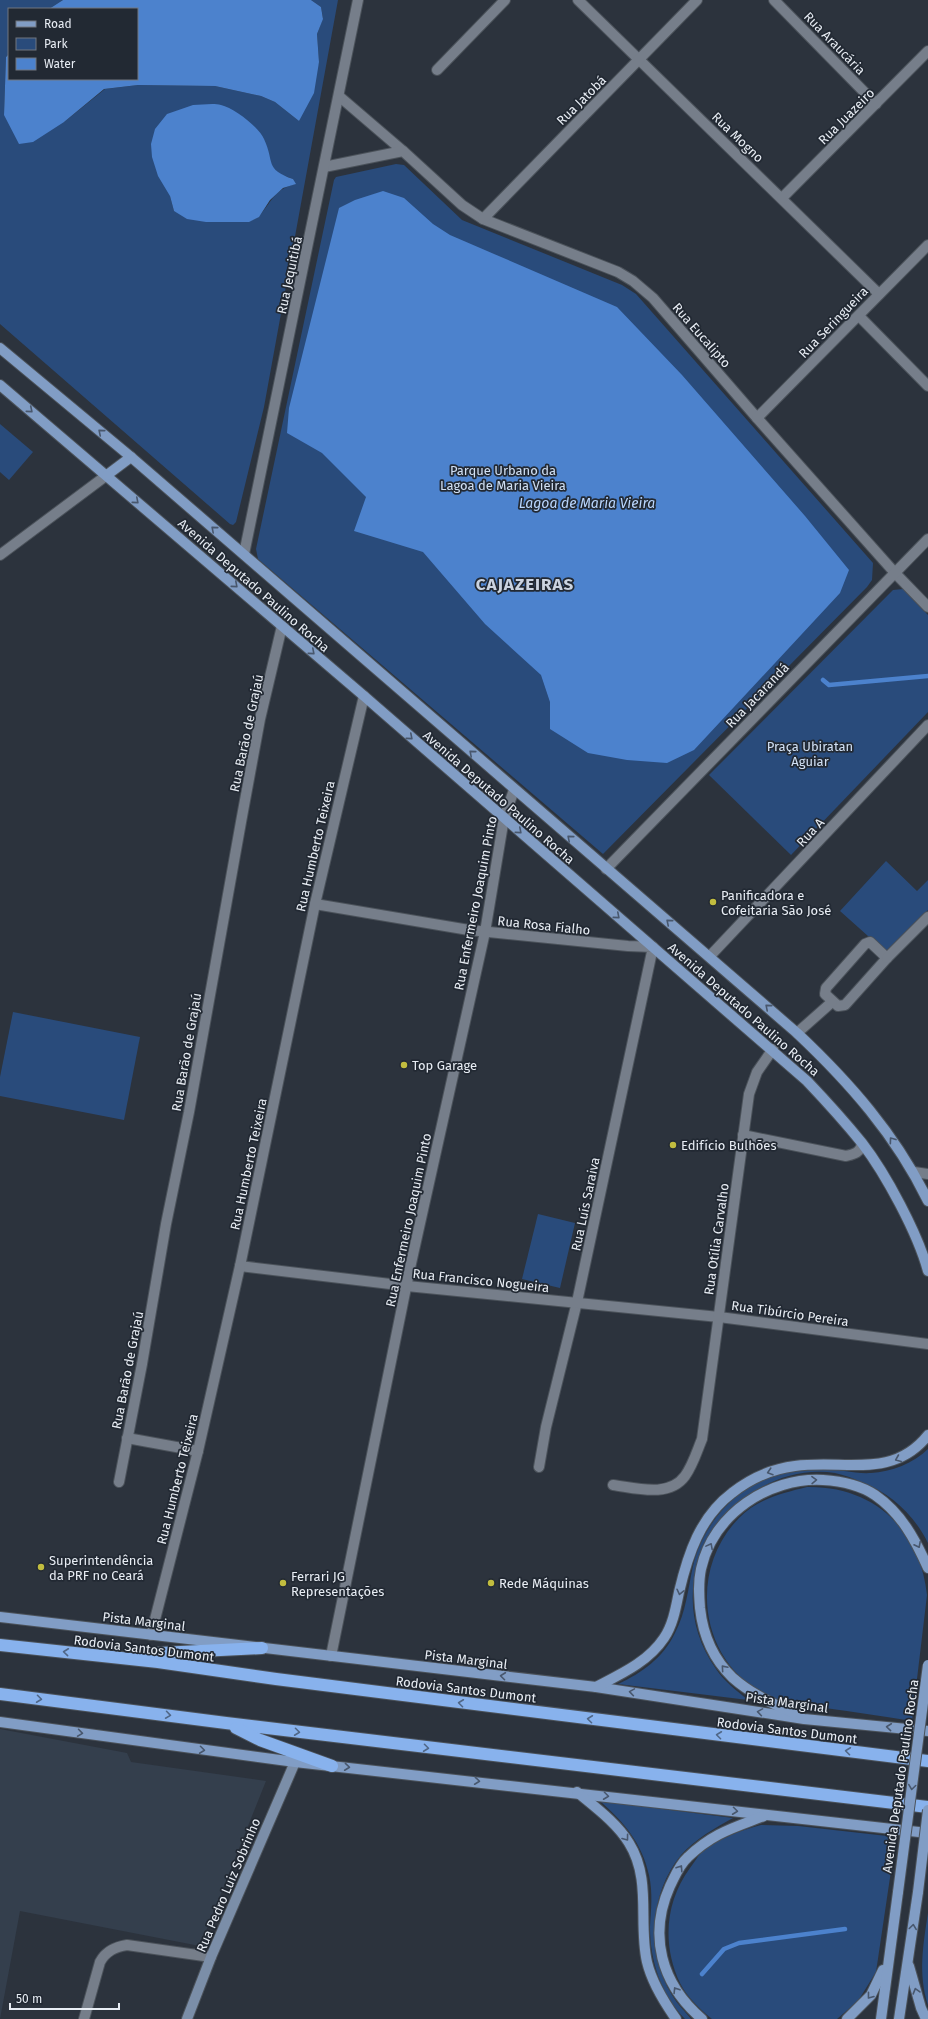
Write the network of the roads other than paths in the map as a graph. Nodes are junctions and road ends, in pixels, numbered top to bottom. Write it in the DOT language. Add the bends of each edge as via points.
graph roads {
  1 [pos="358,0"];
  2 [pos="505,0"];
  3 [pos="578,0"];
  4 [pos="697,0"];
  5 [pos="774,0"];
  6 [pos="928,51"];
  7 [pos="640,60"];
  8 [pos="437,70"];
  9 [pos="340,97"];
  10 [pos="876,104"];
  11 [pos="403,151"];
  12 [pos="324,167"];
  13 [pos="782,198"];
  14 [pos="484,219"];
  15 [pos="928,245"];
  16 [pos="879,294"];
  17 [pos="858,316"];
  18 [pos="0,348"];
  19 [pos="0,385"];
  20 [pos="928,386"];
  21 [pos="757,418"];
  22 [pos="131,457"];
  23 [pos="107,475"];
  24 [pos="928,539"];
  25 [pos="244,554"];
  26 [pos="0,555"];
  27 [pos="895,573"];
  28 [pos="928,607"];
  29 [pos="282,626"];
  30 [pos="364,696"];
  31 [pos="928,725"];
  32 [pos="514,790"];
  33 [pos="504,818"];
  34 [pos="606,868"];
  35 [pos="315,904"];
  36 [pos="928,917"];
  37 [pos="485,932"];
  38 [pos="653,947"];
  39 [pos="710,956"];
  40 [pos="887,958"];
  41 [pos="832,1002"];
  42 [pos="797,1033"];
  43 [pos="773,1049"];
  44 [pos="743,1135"];
  45 [pos="862,1144"];
  46 [pos="914,1172"];
  47 [pos="928,1174"];
  48 [pos="928,1201"];
  49 [pos="240,1266"];
  50 [pos="928,1271"];
  51 [pos="407,1286"];
  52 [pos="577,1302"];
  53 [pos="719,1316"];
  54 [pos="928,1344"];
  55 [pos="928,1435"];
  56 [pos="127,1438"];
  57 [pos="198,1451"];
  58 [pos="539,1467"];
  59 [pos="119,1482"];
  60 [pos="613,1485"];
  61 [pos="928,1568"];
  62 [pos="0,1617"];
  63 [pos="151,1635"];
  64 [pos="0,1646"];
  65 [pos="262,1648"];
  66 [pos="104,1656"];
  67 [pos="331,1656"];
  68 [pos="928,1665"];
  69 [pos="596,1687"];
  70 [pos="0,1694"];
  71 [pos="804,1719"];
  72 [pos="0,1722"];
  73 [pos="226,1724"];
  74 [pos="928,1731"];
  75 [pos="928,1761"];
  76 [pos="295,1762"];
  77 [pos="332,1766"];
  78 [pos="577,1792"];
  79 [pos="928,1807"];
  80 [pos="928,1810"];
  81 [pos="767,1815"];
  82 [pos="928,1833"];
  83 [pos="890,1947"];
  84 [pos="211,1957"];
  85 [pos="908,1962"];
  86 [pos="84,2019"];
  87 [pos="187,2019"];
  88 [pos="676,2019"];
  89 [pos="702,2019"];
  90 [pos="847,2019"];
  91 [pos="881,2019"];
  92 [pos="899,2019"];
  93 [pos="926,2019"];
  1 -- 9 [label="street, Rua Jequitibá"];
  2 -- 8 [label="street"];
  3 -- 7 [label="street, Rua Mogno"];
  4 -- 7 [label="street, Rua Jatobá"];
  5 -- 10 [label="street, Rua Araucária"];
  6 -- 10 [label="street, Rua Juazeiro"];
  7 -- 13 [label="street, Rua Mogno"];
  7 -- 14 [label="street, Rua Jatobá"];
  9 -- 11 [label="street, Rua Eucalipto"];
  9 -- 12 [label="street, Rua Jequitibá"];
  10 -- 13 [label="street, Rua Juazeiro"];
  11 -- 12 [label="street"];
  11 -- 14 [label="street, Rua Eucalipto" via="454,198"];
  12 -- 25 [label="street, Rua Jequitibá"];
  13 -- 16 [label="street, Rua Mogno"];
  14 -- 21 [label="street, Rua Eucalipto" via="618,272 633,281 654,298"];
  15 -- 16 [label="street, Rua Seringueira"];
  16 -- 17 [label="street, Rua Seringueira"];
  17 -- 20 [label="street"];
  17 -- 21 [label="street, Rua Seringueira"];
  22 -- 18 [label="main road, Avenida Deputado Paulino Rocha, one-way"];
  19 -- 23 [label="main road, Avenida Deputado Paulino Rocha, one-way"];
  21 -- 27 [label="street, Rua Eucalipto"];
  22 -- 23 [label="main road"];
  25 -- 22 [label="main road, Avenida Deputado Paulino Rocha, one-way"];
  23 -- 26 [label="street"];
  23 -- 29 [label="main road, Avenida Deputado Paulino Rocha, one-way"];
  24 -- 27 [label="street, Rua Jacarandá"];
  32 -- 25 [label="main road, Avenida Deputado Paulino Rocha, one-way"];
  27 -- 28 [label="street, Rua Eucalipto"];
  27 -- 34 [label="street, Rua Jacarandá"];
  29 -- 30 [label="main road, Avenida Deputado Paulino Rocha, one-way"];
  29 -- 56 [label="street, Rua Barão de Grajaú" via="260,719"];
  30 -- 33 [label="main road, Avenida Deputado Paulino Rocha, one-way"];
  30 -- 35 [label="street, Rua Humberto Teixeira"];
  31 -- 39 [label="street, Rua A"];
  32 -- 33 [label="street, Rua Enfermeiro Joaquim Pinto"];
  34 -- 32 [label="main road, Avenida Deputado Paulino Rocha, one-way"];
  33 -- 37 [label="street, Rua Enfermeiro Joaquim Pinto"];
  33 -- 38 [label="main road, Avenida Deputado Paulino Rocha, one-way"];
  39 -- 34 [label="main road, Avenida Deputado Paulino Rocha, one-way"];
  35 -- 37 [label="street, Rua Rosa Fialho"];
  35 -- 49 [label="street, Rua Humberto Teixeira"];
  36 -- 40 [label="street"];
  37 -- 38 [label="street, Rua Rosa Fialho"];
  37 -- 51 [label="street, Rua Enfermeiro Joaquim Pinto"];
  38 -- 43 [label="main road, Avenida Deputado Paulino Rocha"];
  38 -- 52 [label="street, Rua Luís Saraiva"];
  42 -- 39 [label="main road, Avenida Deputado Paulino Rocha, one-way"];
  40 -- 41 [label="street" via="845,1005 839,1007"];
  40 -- 41 [label="street" via="875,945 870,942 866,944 826,988 825,994"];
  41 -- 42 [label="street"];
  46 -- 42 [label="main road, Avenida Deputado Paulino Rocha, one-way" via="864,1102 835,1069"];
  43 -- 44 [label="street, Rua Otília Carvalho" via="757,1072 749,1094"];
  43 -- 45 [label="main road, Avenida Deputado Paulino Rocha" via="808,1081"];
  44 -- 45 [label="street" via="846,1156 861,1150"];
  44 -- 53 [label="street, Rua Otília Carvalho"];
  45 -- 50 [label="main road, Avenida Deputado Paulino Rocha" via="899,1203"];
  46 -- 47 [label="street"];
  46 -- 48 [label="main road, Avenida Deputado Paulino Rocha"];
  49 -- 51 [label="street, Rua Francisco Nogueira"];
  49 -- 57 [label="street, Rua Humberto Teixeira"];
  51 -- 52 [label="street, Rua Francisco Nogueira"];
  51 -- 67 [label="street, Rua Enfermeiro Joaquim Pinto"];
  52 -- 53 [label="street, Rua Tibúrcio Pereira"];
  52 -- 58 [label="street, Rua Luís Saraiva" via="546,1427"];
  53 -- 54 [label="street, Rua Tibúrcio Pereira"];
  53 -- 60 [label="street, Rua Otília Carvalho" via="702,1439 685,1476 678,1484 659,1490"];
  55 -- 69 [label="main road, one-way" via="911,1452 892,1461 871,1466 821,1464 782,1468 755,1477 731,1494 718,1506 696,1536 676,1609 665,1638 638,1664"];
  56 -- 57 [label="street"];
  56 -- 59 [label="street, Rua Barão de Grajaú"];
  57 -- 63 [label="street, Rua Humberto Teixeira"];
  71 -- 61 [label="main road, one-way" via="753,1694 733,1678 718,1660 704,1632 699,1595 701,1568 708,1551 728,1520 761,1493 791,1482 813,1480 848,1484 874,1495 894,1512 912,1534"];
  62 -- 63 [label="main road, Pista Marginal"];
  63 -- 65 [label="main road, Pista Marginal"];
  66 -- 64 [label="highway, Rodovia Santos Dumont, one-way"];
  65 -- 66 [label="highway"];
  65 -- 67 [label="main road, Pista Marginal"];
  75 -- 66 [label="highway, Rodovia Santos Dumont, one-way"];
  69 -- 67 [label="main road, Pista Marginal, one-way"];
  68 -- 83 [label="main road, Avenida Deputado Paulino Rocha, one-way, bridge"];
  71 -- 69 [label="main road, Pista Marginal, one-way"];
  70 -- 73 [label="highway, one-way"];
  74 -- 71 [label="main road, Pista Marginal, one-way"];
  72 -- 76 [label="main road, one-way"];
  73 -- 77 [label="highway" via="260,1740"];
  73 -- 79 [label="highway, one-way"];
  76 -- 77 [label="main road"];
  76 -- 84 [label="street, Rua Pedro Luiz Sobrinho"];
  77 -- 78 [label="main road, one-way"];
  78 -- 81 [label="main road, one-way"];
  78 -- 88 [label="main road, one-way" via="619,1829 630,1843 644,1888 647,1963 664,2002"];
  85 -- 80 [label="main road, one-way, bridge"];
  81 -- 82 [label="main road"];
  89 -- 81 [label="main road, one-way" via="676,1990 664,1963 659,1937 662,1908 675,1874 686,1858 719,1833"];
  83 -- 90 [label="main road, one-way" via="879,1981 871,1995"];
  83 -- 91 [label="main road"];
  84 -- 86 [label="street" via="127,1945 117,1947 103,1956 100,1962"];
  84 -- 87 [label="street, Rua Pedro Luiz Sobrinho"];
  85 -- 92 [label="main road"];
  93 -- 85 [label="main road, one-way"];
}
